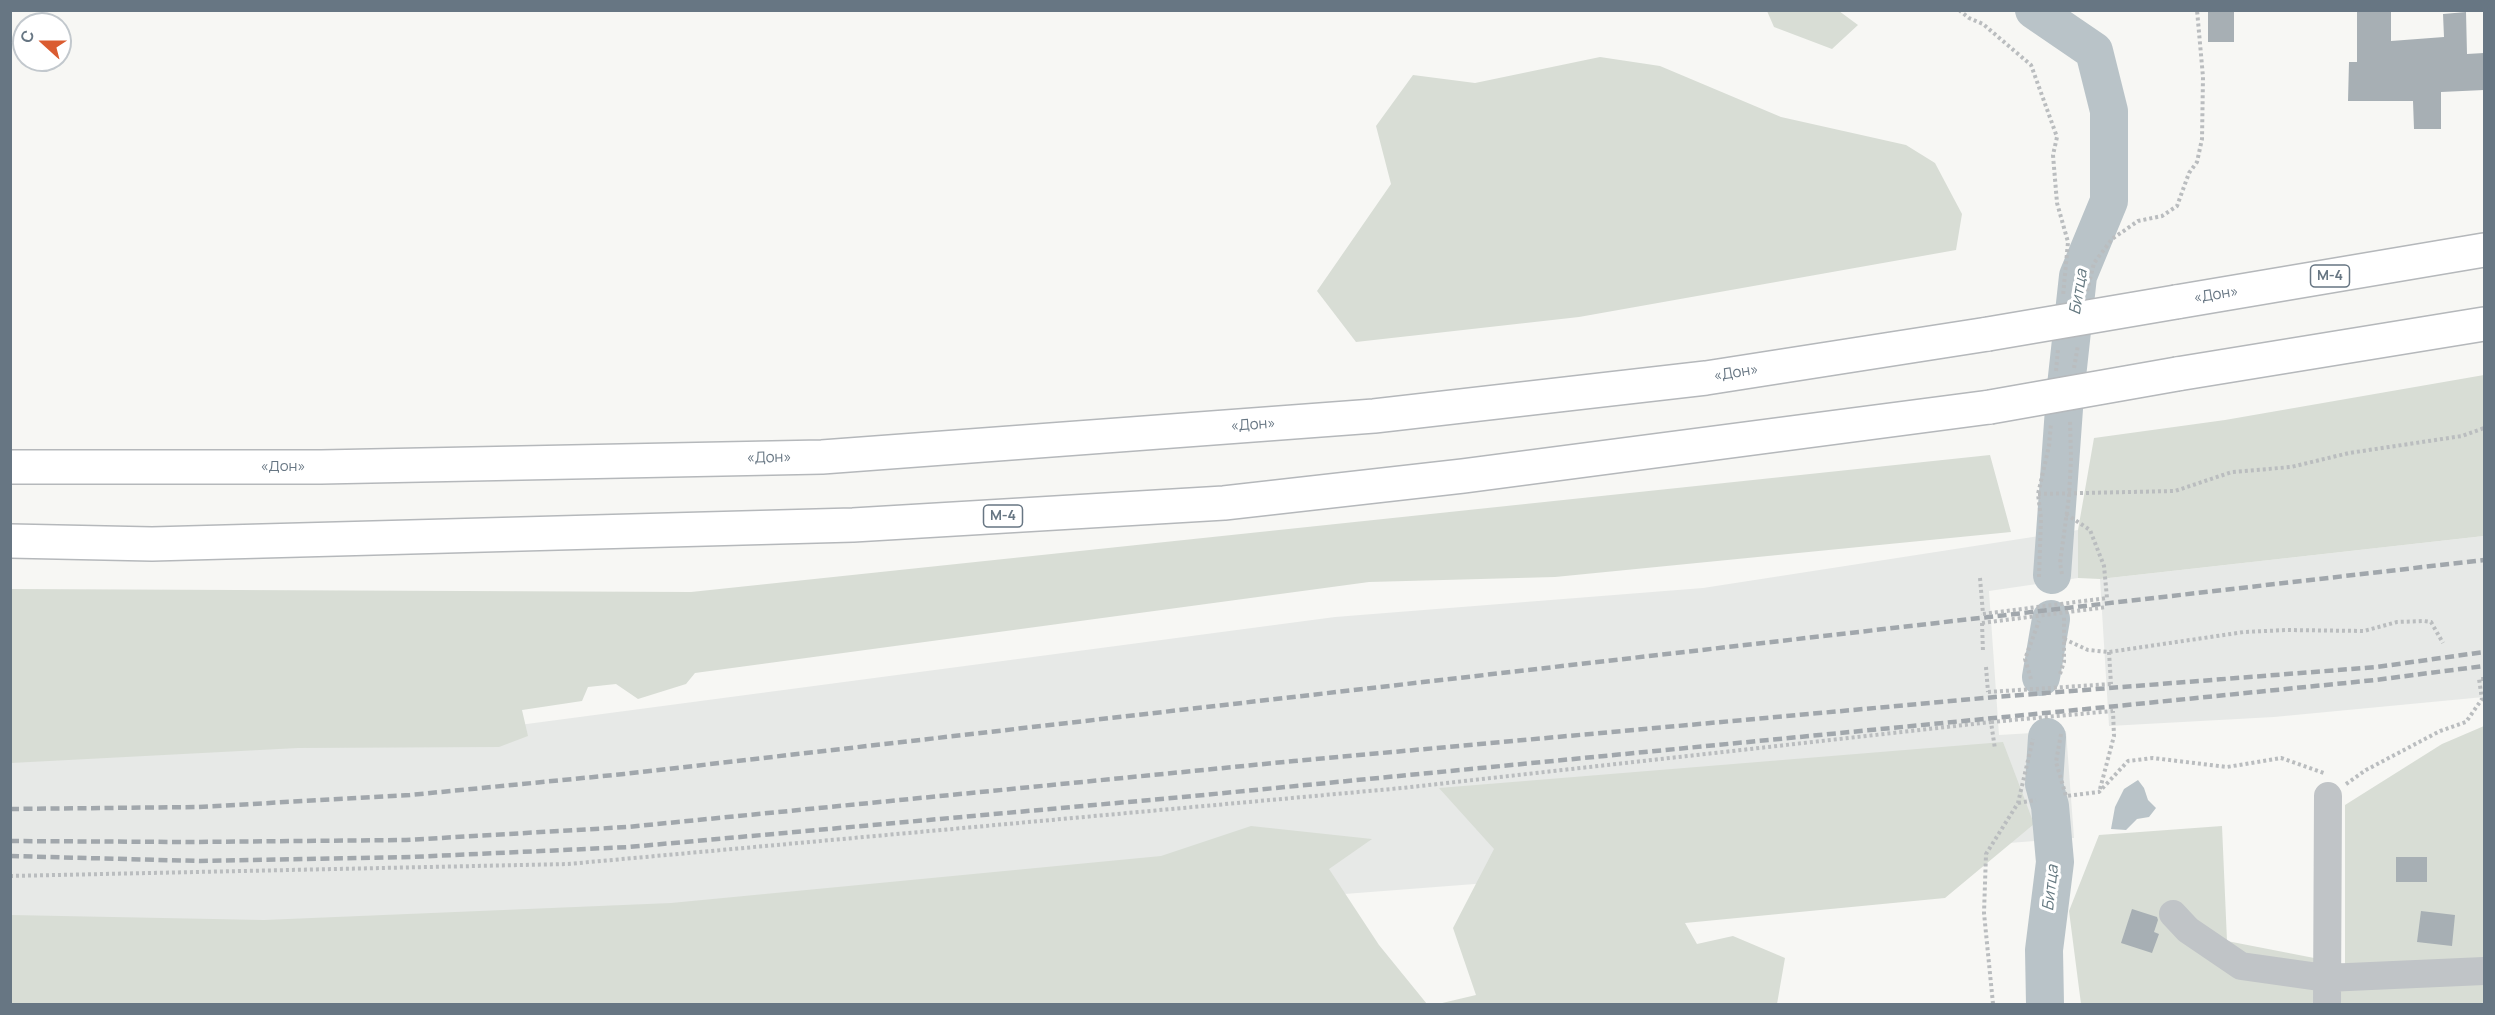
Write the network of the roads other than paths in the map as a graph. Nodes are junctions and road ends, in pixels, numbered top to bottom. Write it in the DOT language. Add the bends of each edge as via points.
graph roads {
  1 [pos="2484,250"];
  2 [pos="2484,324"];
  3 [pos="10,467"];
  4 [pos="10,541"];
  5 [pos="2334,792"];
  6 [pos="2174,914"];
  7 [pos="2484,971"];
  8 [pos="2327,991"];
  1 -- 3 [label="highway, «Дон» / М-4, bridge" via="1706,378 1374,416 822,457 321,467"];
  2 -- 4 [label="highway, М-4, bridge" via="1990,407 1224,503 841,526 152,544"];
  5 -- 8 [label="lane"];
  6 -- 8 [label="lane" via="2187,930 2241,966"];
  7 -- 8 [label="lane"];
}
